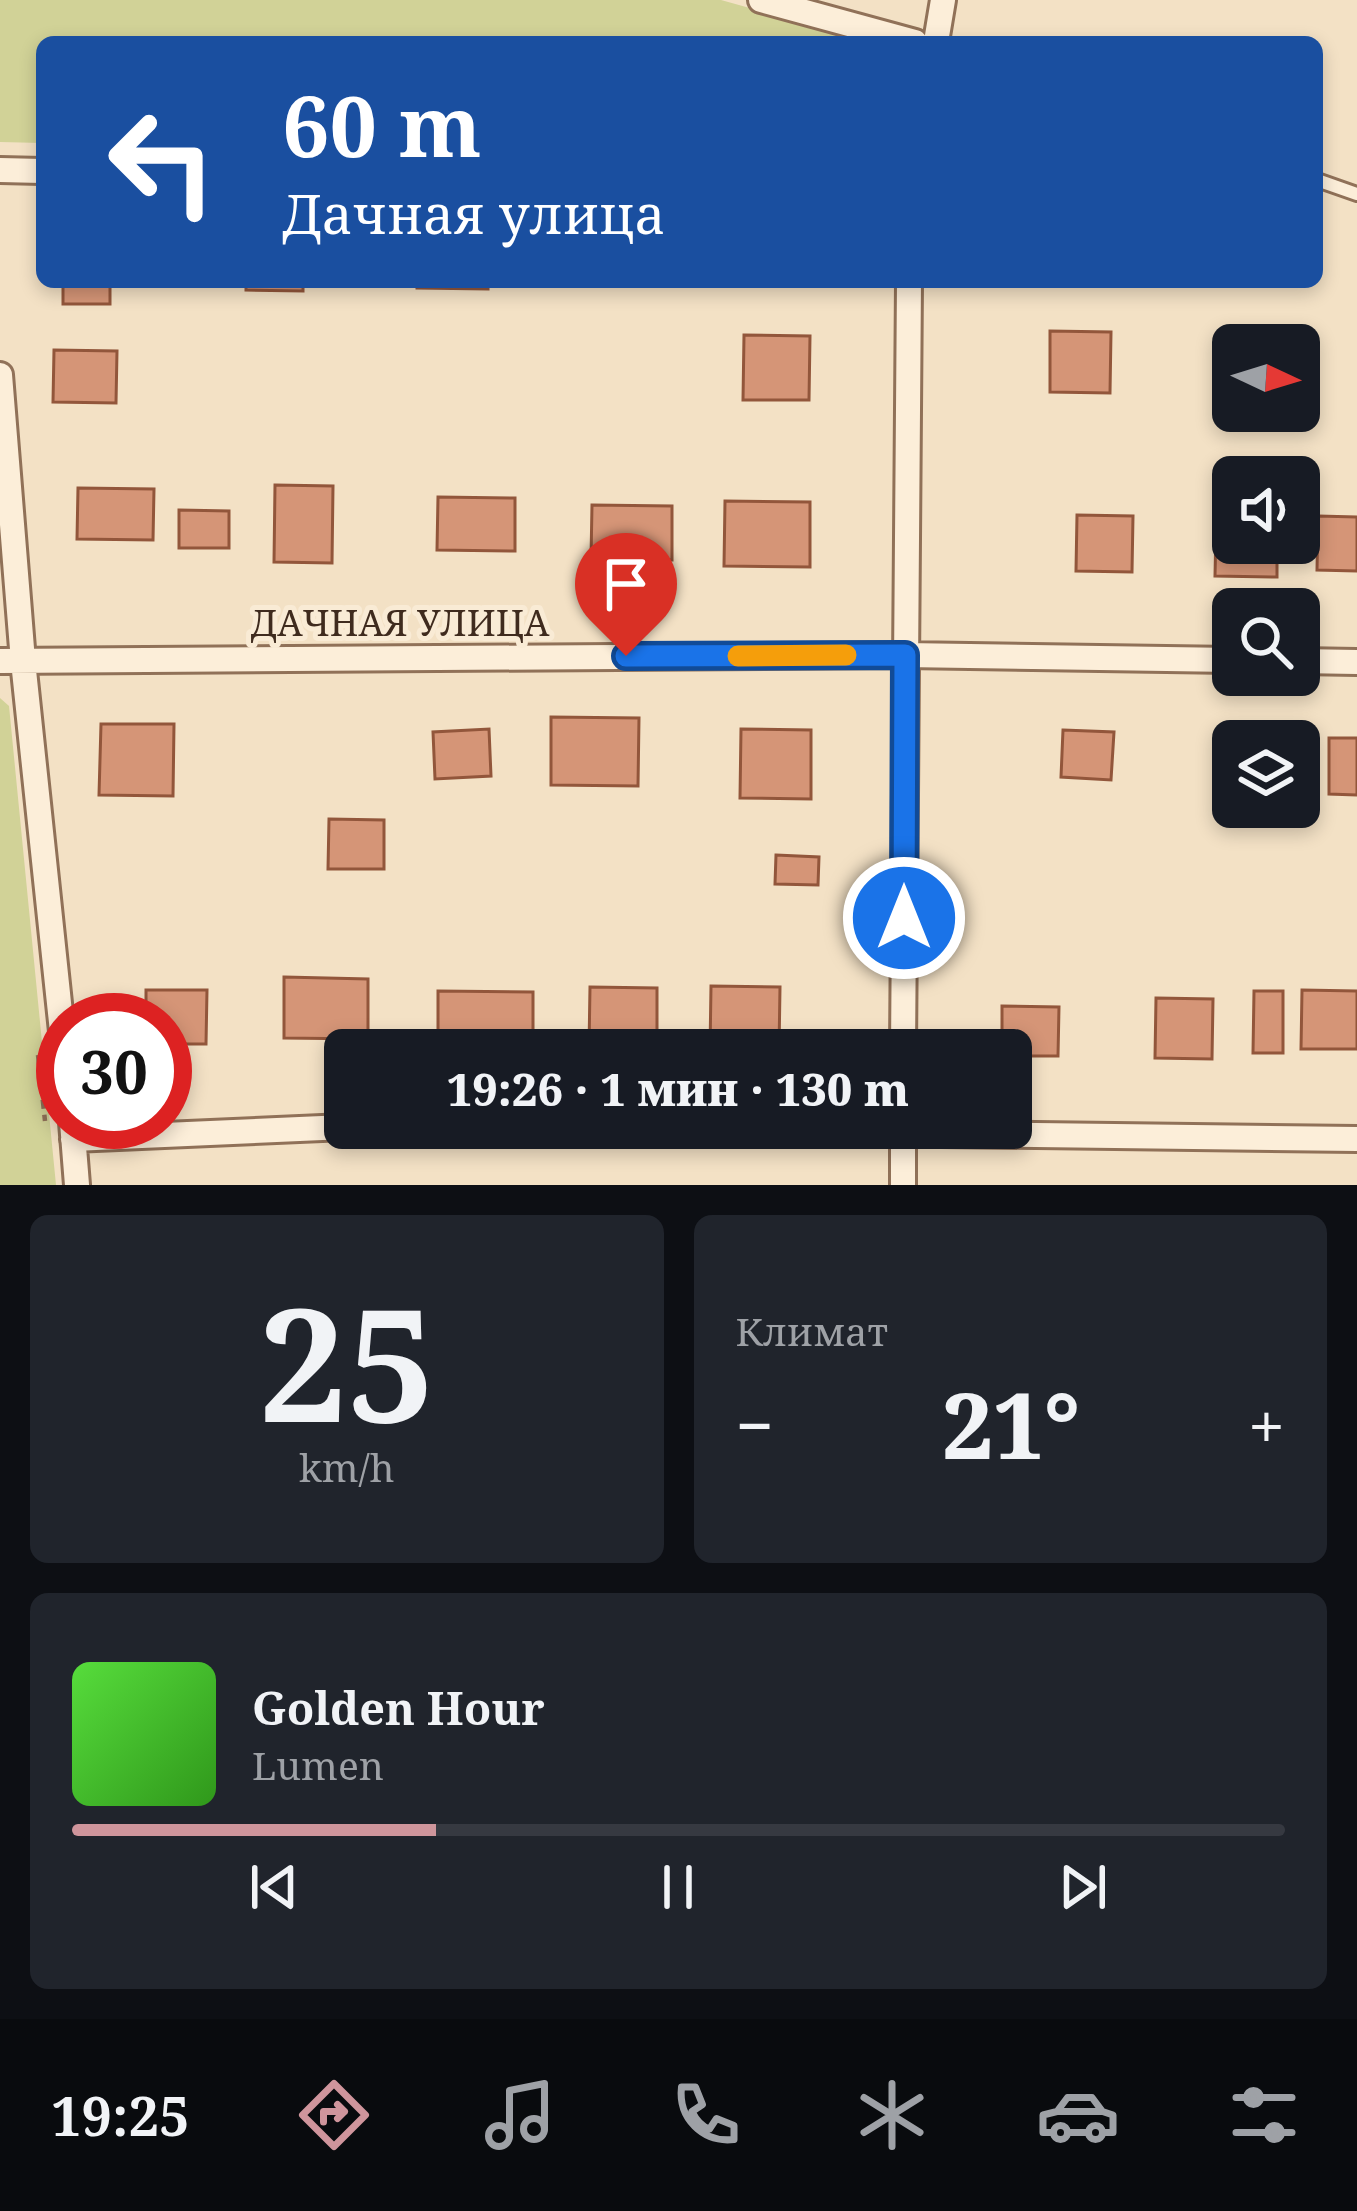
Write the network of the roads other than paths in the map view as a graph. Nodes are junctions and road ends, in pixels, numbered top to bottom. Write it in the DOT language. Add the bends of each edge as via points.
graph roads {
  1 [pos="761,0"];
  2 [pos="943,0"];
  3 [pos="893,36"];
  4 [pos="938,36"];
  5 [pos="0,170"];
  6 [pos="36,171"];
  7 [pos="1323,182"];
  8 [pos="1357,194"];
  9 [pos="909,288"];
  10 [pos="0,375"];
  11 [pos="905,655"];
  12 [pos="1212,660"];
  13 [pos="11,661"];
  14 [pos="1320,661"];
  15 [pos="1357,662"];
  16 [pos="56,993"];
  17 [pos="903,1029"];
  18 [pos="324,1127"];
  19 [pos="192,1129"];
  20 [pos="1032,1132"];
  21 [pos="1357,1138"];
  22 [pos="74,1149"];
  23 [pos="903,1149"];
  24 [pos="77,1185"];
  25 [pos="903,1185"];
  1 -- 3 [label="street"];
  2 -- 4 [label="street"];
  5 -- 6 [label="street"];
  7 -- 8 [label="lane"];
  9 -- 11 [label="street"];
  10 -- 13 [label="street"];
  11 -- 12 [label="street, ДАЧНАЯ УЛИЦА"];
  11 -- 13 [label="street, ДАЧНАЯ УЛИЦА"];
  11 -- 17 [label="street"];
  13 -- 16 [label="street"];
  14 -- 15 [label="street"];
  18 -- 19 [label="street"];
  20 -- 21 [label="street"];
  22 -- 24 [label="street"];
  23 -- 25 [label="street"];
}
